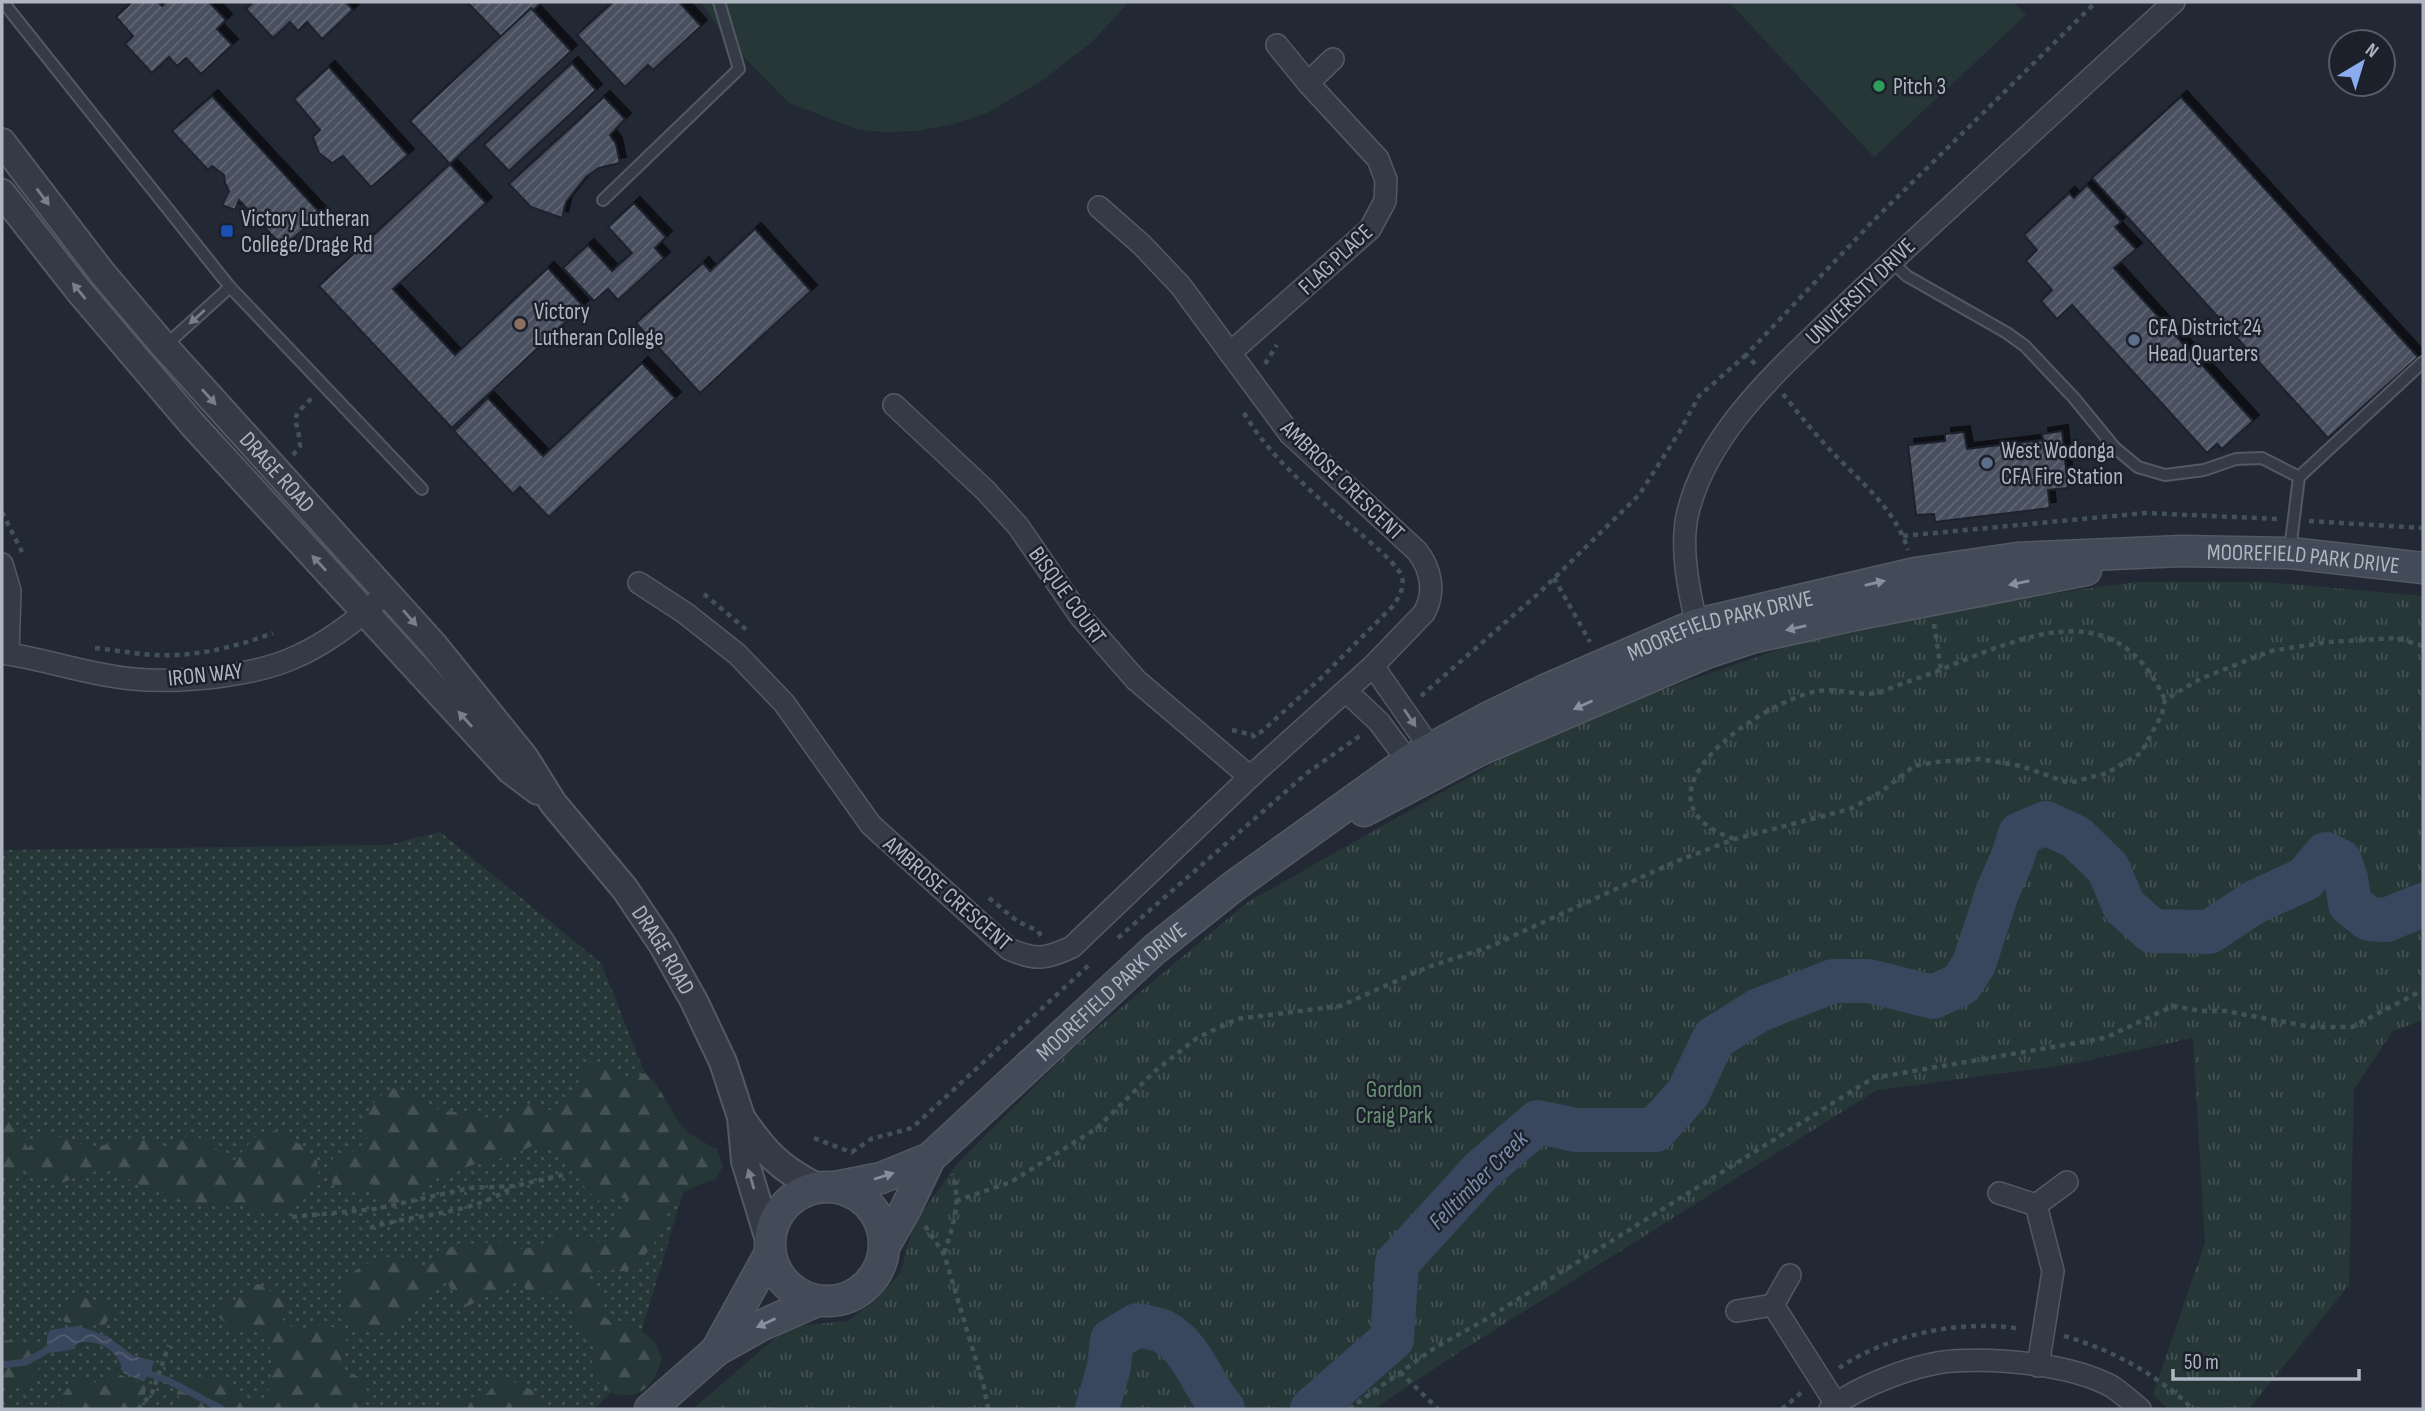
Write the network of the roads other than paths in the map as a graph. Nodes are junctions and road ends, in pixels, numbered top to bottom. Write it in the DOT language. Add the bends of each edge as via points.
graph roads {
  1 [pos="3,2"];
  2 [pos="719,2"];
  3 [pos="2174,2"];
  4 [pos="1277,44"];
  5 [pos="1334,59"];
  6 [pos="1308,83"];
  7 [pos="2,142"];
  8 [pos="2,193"];
  9 [pos="603,200"];
  10 [pos="1099,207"];
  11 [pos="1891,261"];
  12 [pos="230,287"];
  13 [pos="123,343"];
  14 [pos="164,346"];
  15 [pos="1230,353"];
  16 [pos="2423,362"];
  17 [pos="894,405"];
  18 [pos="2299,477"];
  19 [pos="422,489"];
  20 [pos="2182,551"];
  21 [pos="2290,553"];
  22 [pos="2,564"];
  23 [pos="2423,568"];
  24 [pos="639,583"];
  25 [pos="387,592"];
  26 [pos="365,613"];
  27 [pos="1697,624"];
  28 [pos="1706,653"];
  29 [pos="5,654"];
  30 [pos="1373,666"];
  31 [pos="1346,691"];
  32 [pos="1424,762"];
  33 [pos="1258,770"];
  34 [pos="553,803"];
  35 [pos="741,1117"];
  36 [pos="930,1158"];
  37 [pos="2067,1182"];
  38 [pos="826,1187"];
  39 [pos="1999,1193"];
  40 [pos="2036,1205"];
  41 [pos="885,1245"];
  42 [pos="769,1246"];
  43 [pos="1790,1275"];
  44 [pos="817,1301"];
  45 [pos="1773,1305"];
  46 [pos="1737,1311"];
  47 [pos="717,1349"];
  48 [pos="2038,1366"];
  49 [pos="1833,1406"];
  50 [pos="650,1409"];
  51 [pos="2140,1409"];
  1 -- 12 [label="lane"];
  2 -- 9 [label="lane" via="739,69"];
  3 -- 11 [label="street, UNIVERSITY DRIVE"];
  4 -- 6 [label="street, FLAG PLACE"];
  5 -- 6 [label="street"];
  6 -- 15 [label="street, FLAG PLACE" via="1378,159 1386,180 1385,201 1370,229"];
  7 -- 14 [label="street, DRAGE ROAD, one-way"];
  13 -- 8 [label="street, DRAGE ROAD, one-way"];
  10 -- 15 [label="street, AMBROSE CRESCENT" via="1180,285"];
  11 -- 18 [label="lane" via="1907,276 2025,346 2137,467 2165,475 2204,470 2236,459 2262,458"];
  11 -- 27 [label="street, UNIVERSITY DRIVE" via="1769,379 1710,460 1688,511 1684,536"];
  12 -- 14 [label="lane, one-way"];
  12 -- 19 [label="lane"];
  13 -- 14 [label="street"];
  26 -- 13 [label="street, DRAGE ROAD, one-way"];
  14 -- 25 [label="street, DRAGE ROAD, one-way"];
  15 -- 30 [label="street, AMBROSE CRESCENT" via="1290,434 1424,561 1430,583 1428,605"];
  16 -- 18 [label="lane"];
  17 -- 33 [label="street, BISQUE COURT" via="1018,526 1080,616 1136,680"];
  18 -- 21 [label="lane"];
  20 -- 21 [label="main road, MOOREFIELD PARK DRIVE"];
  27 -- 20 [label="main road, MOOREFIELD PARK DRIVE, one-way" via="1915,573 2017,558"];
  20 -- 28 [label="main road, MOOREFIELD PARK DRIVE, one-way" via="1751,638"];
  21 -- 23 [label="main road, MOOREFIELD PARK DRIVE"];
  22 -- 29 [label="street" via="10,592"];
  24 -- 33 [label="street, AMBROSE CRESCENT" via="716,638 761,678 871,825 1009,950 1037,958 1072,947"];
  25 -- 26 [label="street, IRON WAY"];
  25 -- 34 [label="street, DRAGE ROAD, one-way" via="525,758"];
  26 -- 29 [label="street, IRON WAY" via="290,660 240,673 181,680 133,679"];
  34 -- 26 [label="street, DRAGE ROAD, one-way" via="510,770"];
  27 -- 28 [label="street, UNIVERSITY DRIVE"];
  27 -- 32 [label="main road, MOOREFIELD PARK DRIVE" via="1489,717"];
  28 -- 32 [label="main road, MOOREFIELD PARK DRIVE, one-way" via="1480,750"];
  30 -- 31 [label="street, AMBROSE CRESCENT"];
  30 -- 32 [label="street, one-way" via="1403,708"];
  31 -- 32 [label="street"];
  31 -- 33 [label="street, AMBROSE CRESCENT"];
  32 -- 36 [label="main road, MOOREFIELD PARK DRIVE" via="1340,824 1302,836 1234,886 1156,949"];
  34 -- 35 [label="street, DRAGE ROAD" via="625,889 662,944 723,1062"];
  35 -- 38 [label="street, DRAGE ROAD" via="764,1150 797,1177"];
  42 -- 35 [label="street, DRAGE ROAD, one-way" via="745,1161"];
  38 -- 36 [label="main road, one-way" via="881,1178"];
  36 -- 41 [label="main road"];
  37 -- 40 [label="street"];
  38 -- 41 [label="main road" via="855,1194 871,1207"];
  38 -- 42 [label="main road" via="789,1200 772,1225"];
  39 -- 40 [label="street"];
  40 -- 48 [label="street" via="2053,1271"];
  41 -- 44 [label="main road" via="875,1277 864,1289 833,1302"];
  42 -- 44 [label="main road" via="775,1270 785,1285"];
  42 -- 47 [label="main road"];
  43 -- 45 [label="street"];
  44 -- 47 [label="main road, one-way"];
  45 -- 46 [label="street"];
  45 -- 49 [label="street"];
  47 -- 50 [label="main road"];
  48 -- 49 [label="street" via="1951,1361 1883,1379"];
  48 -- 51 [label="street" via="2077,1373 2112,1387"];
}
